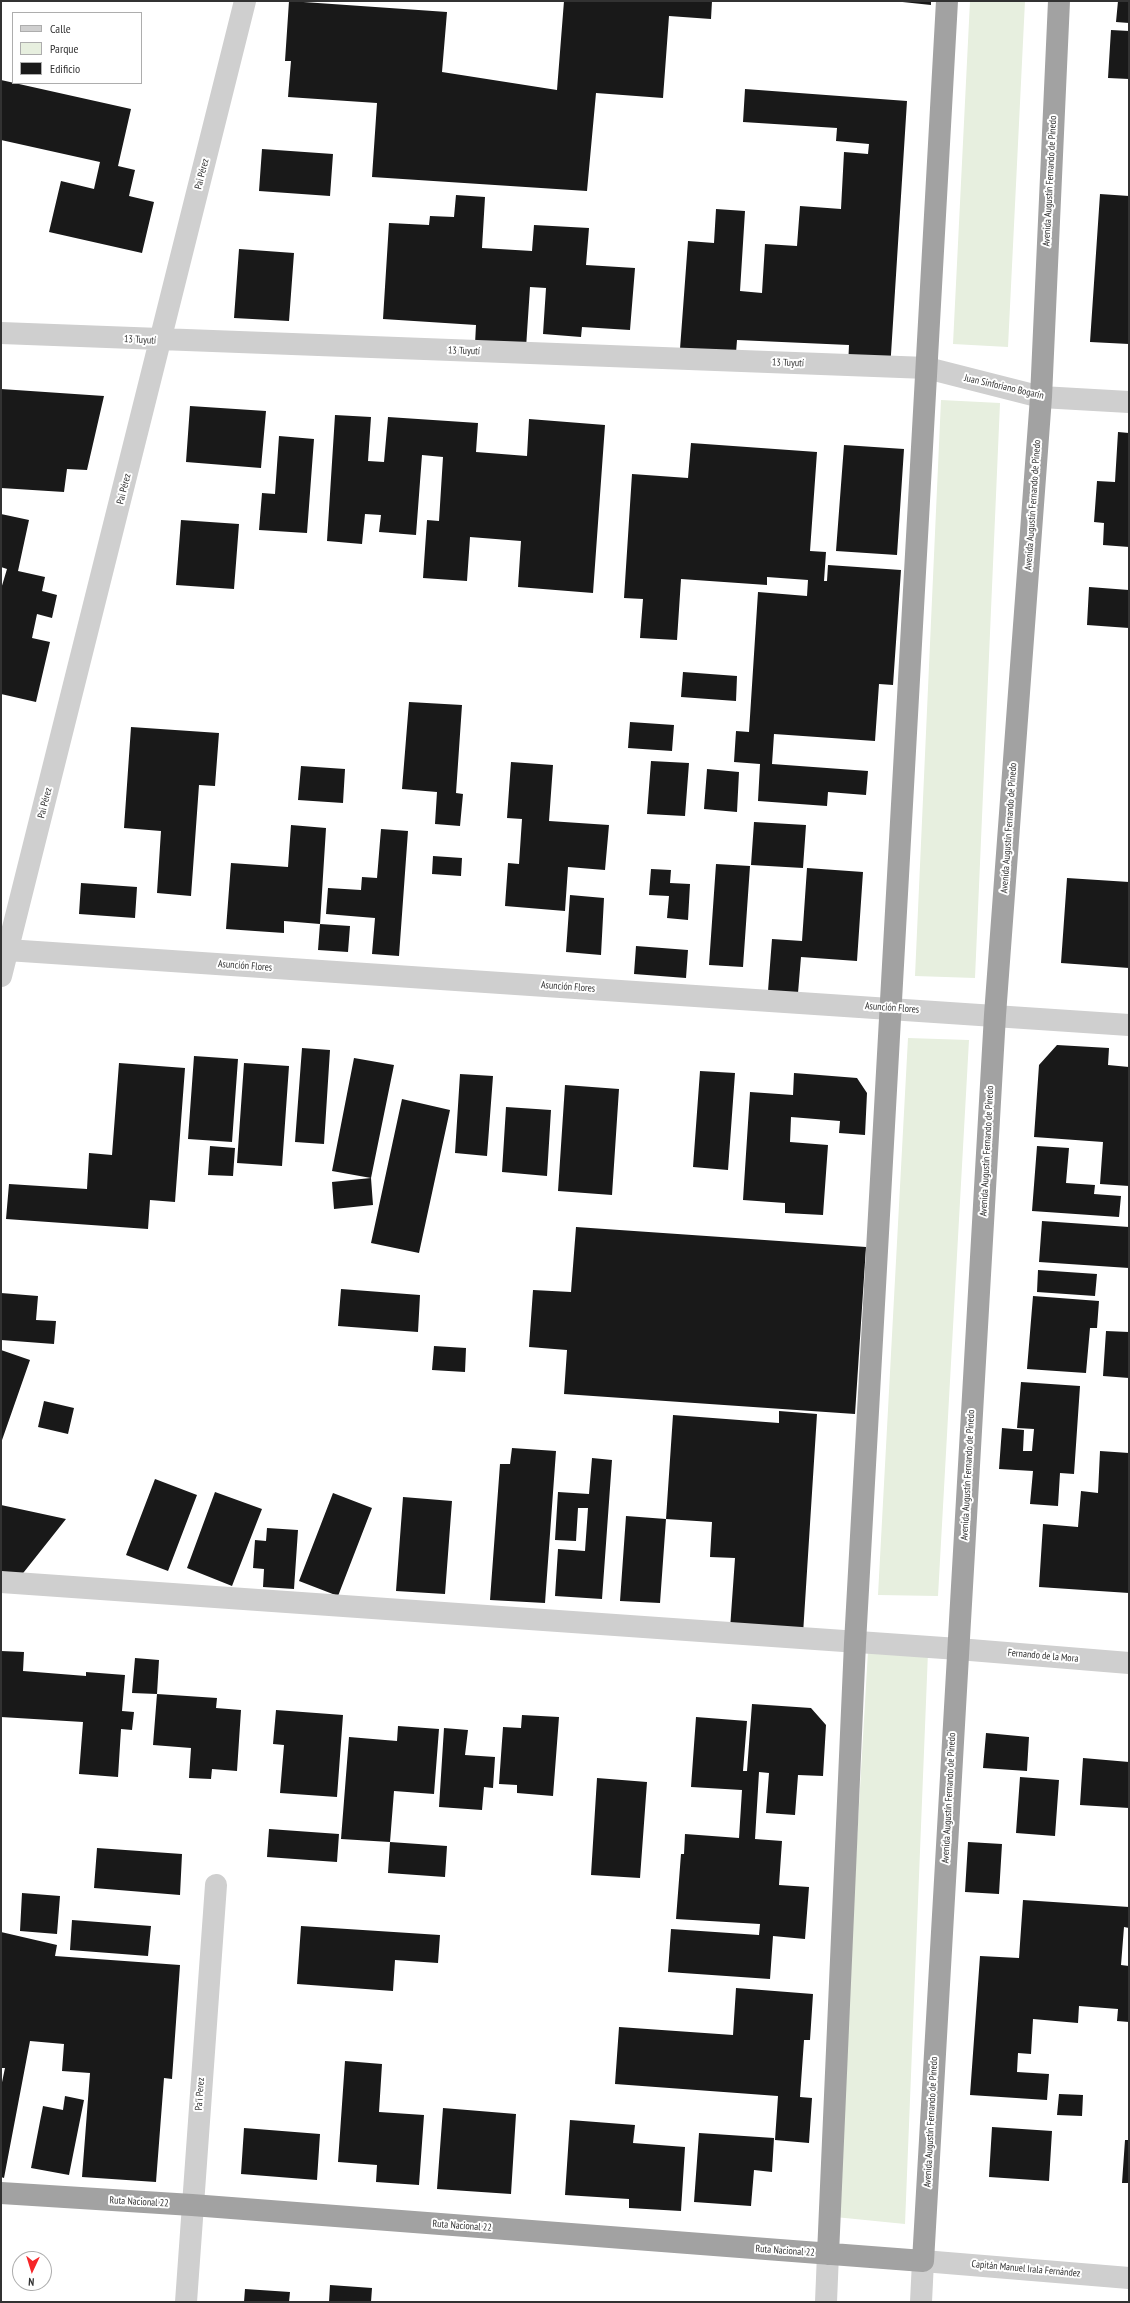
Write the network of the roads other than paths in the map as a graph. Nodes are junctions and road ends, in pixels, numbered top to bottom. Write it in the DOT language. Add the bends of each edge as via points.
graph roads {
  1 [pos="245,1"];
  2 [pos="947,1"];
  3 [pos="1058,1"];
  4 [pos="1,333"];
  5 [pos="161,340"];
  6 [pos="927,368"];
  7 [pos="1040,397"];
  8 [pos="1129,402"];
  9 [pos="7,950"];
  10 [pos="1,976"];
  11 [pos="891,1008"];
  12 [pos="995,1015"];
  13 [pos="1129,1025"];
  14 [pos="1,1582"];
  15 [pos="855,1643"];
  16 [pos="958,1649"];
  17 [pos="1129,1663"];
  18 [pos="216,1885"];
  19 [pos="1,2193"];
  20 [pos="192,2205"];
  21 [pos="828,2254"];
  22 [pos="923,2260"];
  23 [pos="1129,2278"];
  24 [pos="186,2302"];
  25 [pos="826,2302"];
  26 [pos="921,2302"];
  1 -- 5 [label="street, Pai Pérez"];
  2 -- 6 [label="highway"];
  3 -- 7 [label="highway, Avenida Augustín Fernando de Pinedo"];
  4 -- 5 [label="street, 13 Tuyutí"];
  5 -- 6 [label="street, 13 Tuyutí"];
  5 -- 9 [label="street, Pai Pérez"];
  6 -- 7 [label="street, Juan Sinforiano Bogarín"];
  6 -- 11 [label="highway"];
  7 -- 8 [label="street, Juan Sinforiano Bogarín"];
  7 -- 12 [label="highway, Avenida Augustín Fernando de Pinedo"];
  9 -- 10 [label="street, Pai Pérez"];
  9 -- 11 [label="street, Asunción Flores"];
  11 -- 12 [label="street, Asunción Flores"];
  11 -- 15 [label="highway"];
  12 -- 13 [label="street, Asunción Flores"];
  12 -- 16 [label="highway, Avenida Augustín Fernando de Pinedo"];
  14 -- 15 [label="street, Fernando de la Mora"];
  15 -- 16 [label="street, Fernando de la Mora"];
  15 -- 21 [label="highway"];
  16 -- 17 [label="street, Fernando de la Mora"];
  16 -- 22 [label="highway, Avenida Augustín Fernando de Pinedo"];
  18 -- 20 [label="street, Pa'i Perez"];
  19 -- 20 [label="highway, Ruta Nacional 22"];
  20 -- 21 [label="highway, Ruta Nacional 22"];
  20 -- 24 [label="street, Pa'i Perez"];
  21 -- 22 [label="highway, Ruta Nacional 22"];
  21 -- 25 [label="street"];
  22 -- 23 [label="street, Capitán Manuel Irala Fernández"];
  22 -- 26 [label="street, Avenida Augustín Fernando de Pinedo"];
}
